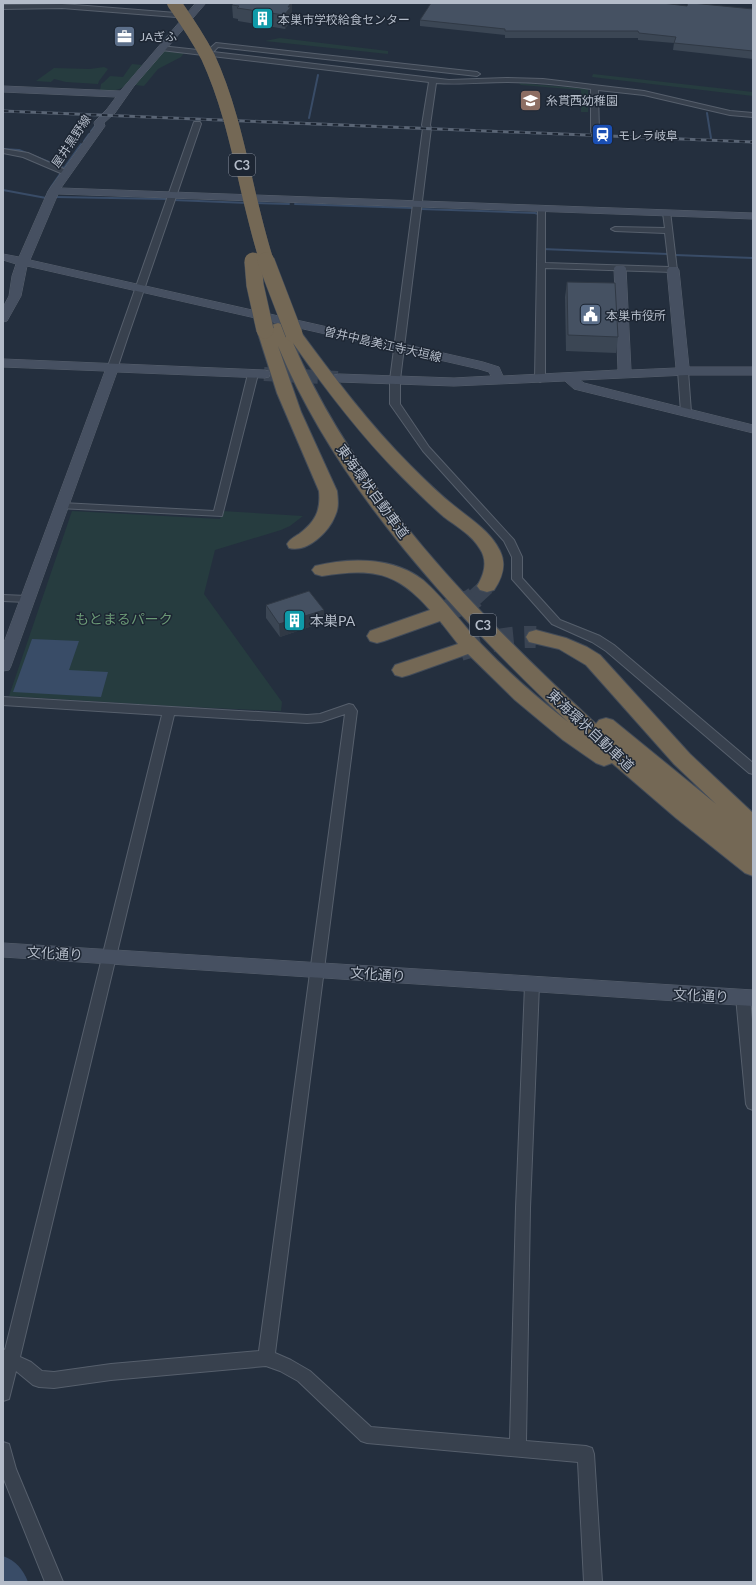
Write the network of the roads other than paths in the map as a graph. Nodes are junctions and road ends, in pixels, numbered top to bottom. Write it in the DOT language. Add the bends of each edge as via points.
graph roads {
  1 [pos="163,3"];
  2 [pos="174,3"];
  3 [pos="201,3"];
  4 [pos="3,7"];
  5 [pos="189,16"];
  6 [pos="161,48"];
  7 [pos="208,54"];
  8 [pos="352,60"];
  9 [pos="346,69"];
  10 [pos="433,80"];
  11 [pos="506,80"];
  12 [pos="594,87"];
  13 [pos="3,89"];
  14 [pos="123,94"];
  15 [pos="753,115"];
  16 [pos="197,124"];
  17 [pos="595,132"];
  18 [pos="3,151"];
  19 [pos="66,172"];
  20 [pos="54,191"];
  21 [pos="171,195"];
  22 [pos="418,204"];
  23 [pos="542,209"];
  24 [pos="668,213"];
  25 [pos="753,216"];
  26 [pos="615,229"];
  27 [pos="669,231"];
  28 [pos="3,257"];
  29 [pos="23,261"];
  30 [pos="541,265"];
  31 [pos="620,268"];
  32 [pos="673,270"];
  33 [pos="142,287"];
  34 [pos="3,318"];
  35 [pos="279,331"];
  36 [pos="400,348"];
  37 [pos="3,363"];
  38 [pos="112,369"];
  39 [pos="683,371"];
  40 [pos="753,371"];
  41 [pos="258,374"];
  42 [pos="625,374"];
  43 [pos="569,377"];
  44 [pos="339,378"];
  45 [pos="540,379"];
  46 [pos="395,380"];
  47 [pos="499,380"];
  48 [pos="686,412"];
  49 [pos="753,429"];
  50 [pos="62,506"];
  51 [pos="296,544"];
  52 [pos="322,570"];
  53 [pos="487,586"];
  54 [pos="3,598"];
  55 [pos="27,599"];
  56 [pos="437,615"];
  57 [pos="378,636"];
  58 [pos="536,637"];
  59 [pos="460,650"];
  60 [pos="3,666"];
  61 [pos="402,670"];
  62 [pos="3,701"];
  63 [pos="169,711"];
  64 [pos="753,770"];
  65 [pos="664,797"];
  66 [pos="753,826"];
  67 [pos="753,846"];
  68 [pos="753,868"];
  69 [pos="3,950"];
  70 [pos="110,956"];
  71 [pos="317,970"];
  72 [pos="532,985"];
  73 [pos="748,997"];
  74 [pos="753,1104"];
  75 [pos="7,1358"];
  76 [pos="266,1358"];
  77 [pos="3,1393"];
  78 [pos="518,1447"];
  79 [pos="3,1450"];
  80 [pos="54,1582"];
  81 [pos="593,1582"];
  1 -- 35 [label="highway, C3, bridge" via="191,49 211,98 253,261 255,285"];
  2 -- 35 [label="highway, 東海環状自動車道 / C3, bridge" via="207,57 224,99 263,249 283,309"];
  3 -- 5 [label="street, 屋井黒野線"];
  4 -- 5 [label="street" via="62,6"];
  5 -- 6 [label="street, 屋井黒野線"];
  6 -- 7 [label="street"];
  6 -- 14 [label="street, 屋井黒野線"];
  7 -- 8 [label="street" via="216,45"];
  7 -- 9 [label="street"];
  8 -- 9 [label="street"];
  8 -- 11 [label="street" via="496,76"];
  9 -- 10 [label="street"];
  10 -- 11 [label="street"];
  10 -- 22 [label="street"];
  11 -- 12 [label="street"];
  12 -- 15 [label="street" via="644,93 730,113"];
  12 -- 17 [label="street"];
  13 -- 14 [label="street"];
  14 -- 19 [label="street, 屋井黒野線" via="99,123 100,126"];
  16 -- 21 [label="street"];
  18 -- 19 [label="street" via="26,155"];
  19 -- 20 [label="street, 屋井黒野線"];
  20 -- 21 [label="street"];
  20 -- 29 [label="street, 屋井黒野線"];
  21 -- 22 [label="street"];
  21 -- 33 [label="street"];
  22 -- 23 [label="street"];
  22 -- 36 [label="street"];
  23 -- 24 [label="street"];
  23 -- 30 [label="street"];
  24 -- 25 [label="street"];
  24 -- 27 [label="street"];
  26 -- 27 [label="street"];
  27 -- 32 [label="street"];
  28 -- 29 [label="street, 曽井中島美江寺大垣線"];
  29 -- 33 [label="street, 曽井中島美江寺大垣線"];
  29 -- 34 [label="street, 屋井黒野線" via="15,296"];
  30 -- 31 [label="street"];
  30 -- 45 [label="street"];
  31 -- 32 [label="street"];
  31 -- 42 [label="street"];
  32 -- 39 [label="street"];
  33 -- 36 [label="street, 曽井中島美江寺大垣線"];
  33 -- 38 [label="street"];
  35 -- 51 [label="highway" via="286,398 328,491 330,502 325,521"];
  35 -- 53 [label="highway" via="368,432 418,483 476,533 489,548 493,555 494,567 492,579"];
  35 -- 65 [label="highway, 東海環状自動車道 / C3" via="319,413 387,512 431,567 535,678"];
  35 -- 67 [label="highway, 東海環状自動車道 / C3" via="323,392 348,436 449,568 498,621 614,732"];
  36 -- 46 [label="street"];
  36 -- 47 [label="street, 曽井中島美江寺大垣線" via="494,370"];
  37 -- 38 [label="street"];
  38 -- 41 [label="street"];
  38 -- 50 [label="street"];
  39 -- 40 [label="street"];
  39 -- 42 [label="street"];
  39 -- 48 [label="street"];
  41 -- 50 [label="street" via="218,514"];
  42 -- 43 [label="street"];
  43 -- 45 [label="street"];
  43 -- 48 [label="street" via="579,386"];
  44 -- 46 [label="street"];
  45 -- 47 [label="street"];
  46 -- 47 [label="street"];
  46 -- 64 [label="street" via="395,404 426,449 509,540 516,557 517,579 520,584 556,622 596,639 610,648"];
  48 -- 49 [label="street"];
  50 -- 55 [label="street"];
  52 -- 65 [label="highway" via="363,565 377,567 404,577 416,585 478,653 537,708 572,736"];
  54 -- 55 [label="street"];
  55 -- 60 [label="street"];
  56 -- 57 [label="highway"];
  58 -- 66 [label="highway" via="565,644 594,660 682,759"];
  59 -- 61 [label="highway"];
  62 -- 63 [label="street"];
  63 -- 70 [label="street"];
  63 -- 71 [label="street" via="307,719 321,718 349,708 352,711"];
  65 -- 68 [label="highway, 東海環状自動車道 / C3"];
  69 -- 70 [label="street, 文化通り"];
  70 -- 71 [label="street, 文化通り"];
  70 -- 75 [label="street"];
  71 -- 72 [label="street, 文化通り"];
  71 -- 76 [label="street"];
  72 -- 73 [label="street, 文化通り"];
  72 -- 78 [label="street" via="523,1208"];
  73 -- 74 [label="street"];
  75 -- 76 [label="street" via="25,1367 38,1379 54,1380 111,1372"];
  75 -- 77 [label="street"];
  76 -- 78 [label="street" via="304,1376 367,1435"];
  78 -- 81 [label="street" via="586,1454"];
  79 -- 80 [label="street" via="8,1469"];
}
